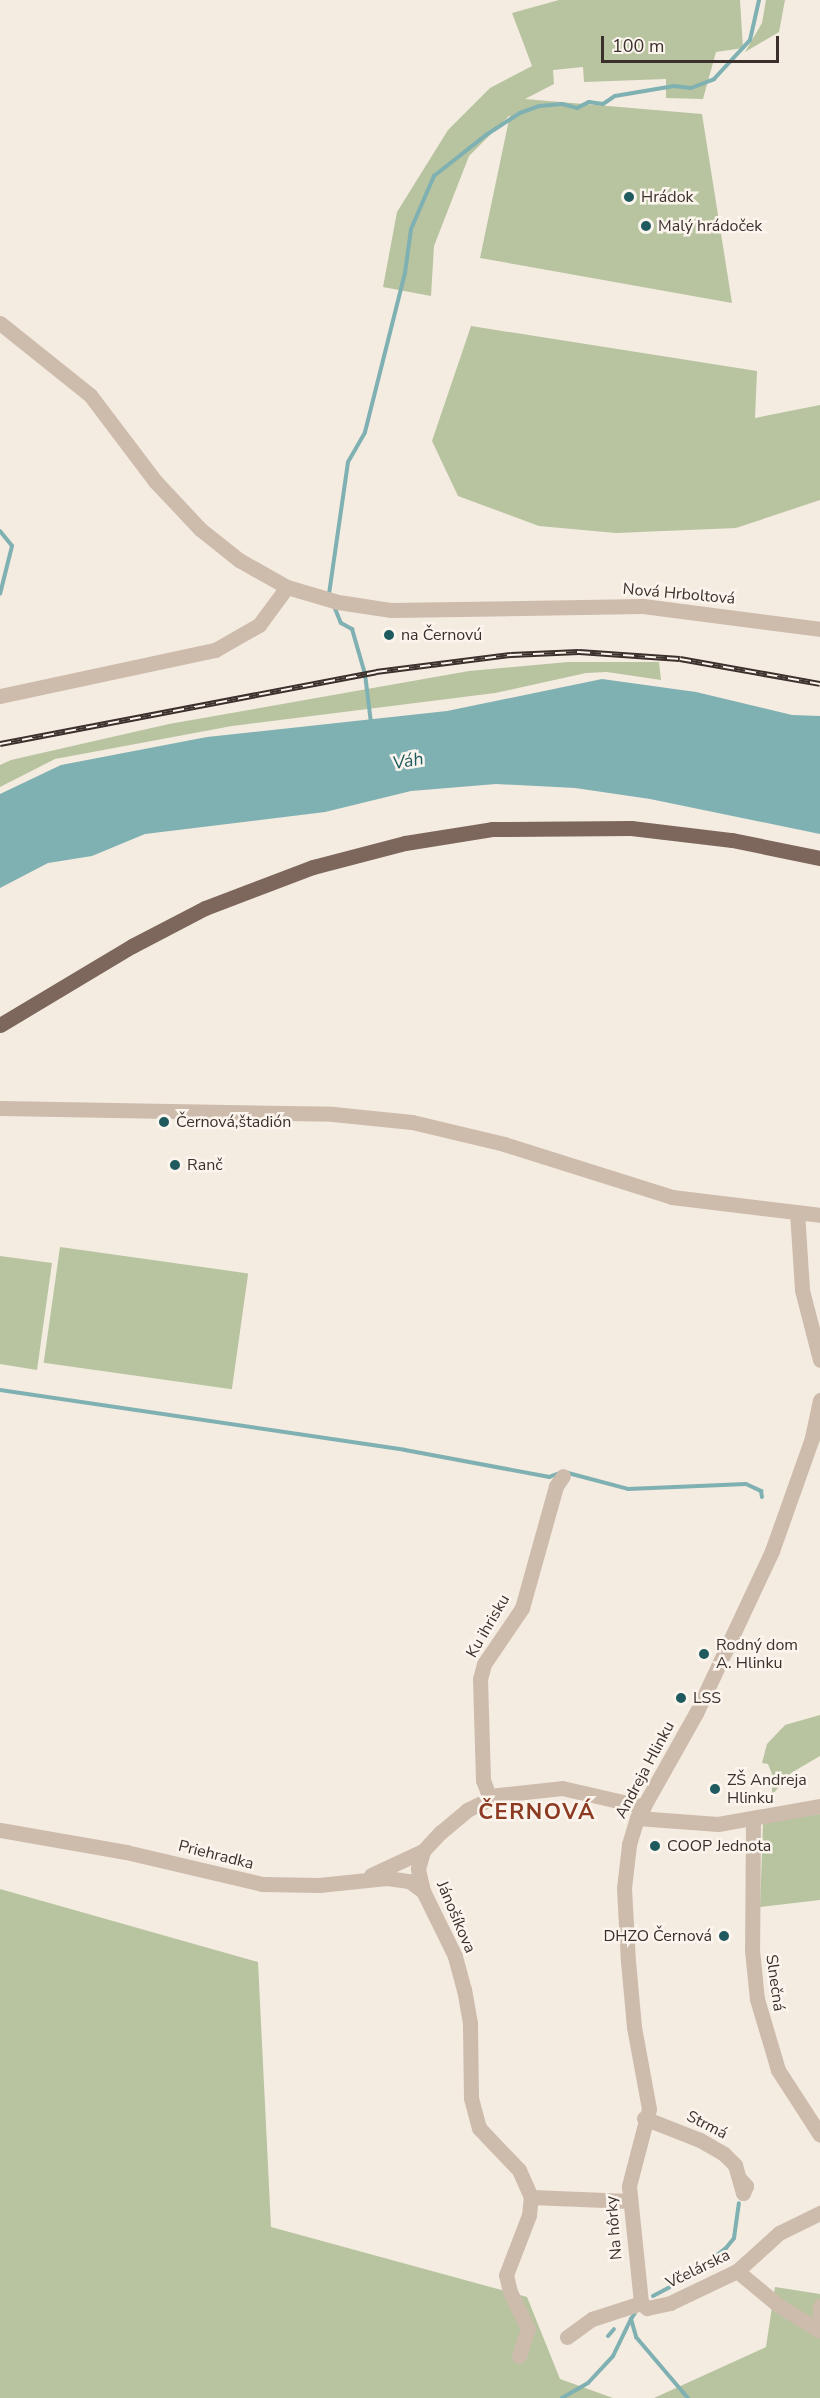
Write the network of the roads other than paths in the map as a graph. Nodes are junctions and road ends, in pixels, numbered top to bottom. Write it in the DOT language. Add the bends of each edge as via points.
graph roads {
  1 [pos="0,323"];
  2 [pos="287,587"];
  3 [pos="820,629"];
  4 [pos="0,696"];
  5 [pos="820,858"];
  6 [pos="0,1025"];
  7 [pos="0,1108"];
  8 [pos="797,1212"];
  9 [pos="820,1215"];
  10 [pos="815,1318"];
  11 [pos="820,1353"];
  12 [pos="820,1400"];
  13 [pos="562,1476"];
  14 [pos="490,1799"];
  15 [pos="820,1806"];
  16 [pos="640,1812"];
  17 [pos="753,1820"];
  18 [pos="0,1830"];
  19 [pos="423,1851"];
  20 [pos="354,1881"];
  21 [pos="423,1891"];
  22 [pos="647,2113"];
  23 [pos="820,2134"];
  24 [pos="740,2179"];
  25 [pos="531,2197"];
  26 [pos="629,2201"];
  27 [pos="820,2213"];
  28 [pos="737,2271"];
  29 [pos="644,2305"];
  30 [pos="820,2306"];
  31 [pos="820,2315"];
  32 [pos="820,2331"];
  33 [pos="567,2337"];
  34 [pos="519,2356"];
  1 -- 2 [label="street, Nová Hrboltová" via="90,395 155,481 200,529 239,560"];
  2 -- 3 [label="street, Nová Hrboltová" via="332,600 403,611 643,606"];
  2 -- 4 [label="street" via="258,625 215,650"];
  5 -- 6 [label="main road" via="690,834 607,827 492,829 405,843 313,867 205,908 122,951"];
  7 -- 8 [label="street" via="333,1114 412,1122 504,1144 672,1197"];
  8 -- 9 [label="street"];
  8 -- 10 [label="street" via="802,1290"];
  10 -- 11 [label="street"];
  12 -- 16 [label="street, Andreja Hlinku" via="812,1438 772,1551 696,1713"];
  13 -- 14 [label="street, Ku ihrisku" via="522,1608 484,1664 480,1679 483,1780"];
  14 -- 16 [label="street" via="527,1789 562,1788"];
  14 -- 19 [label="street" via="467,1810"];
  15 -- 17 [label="street"];
  16 -- 17 [label="street" via="718,1824"];
  16 -- 22 [label="street, Andreja Hlinku" via="628,1845 624,1888 634,2026"];
  17 -- 23 [label="street, Slnečná" via="752,1950 757,1999 778,2070"];
  18 -- 20 [label="street, Priehradka" via="126,1852 262,1884 319,1886"];
  19 -- 20 [label="street"];
  19 -- 21 [label="street, Jánošíkova" via="418,1869"];
  20 -- 21 [label="street, Priehradka" via="409,1881"];
  21 -- 25 [label="street, Jánošíkova" via="443,1925 465,1990 470,2023 471,2103 480,2128 519,2170"];
  22 -- 24 [label="street, Strmá" via="724,2154 735,2165"];
  22 -- 26 [label="street, Na hôrky"];
  25 -- 26 [label="street"];
  25 -- 34 [label="street" via="529,2215 506,2275 528,2329"];
  26 -- 29 [label="street, Na hôrky"];
  27 -- 28 [label="street, Včelárska" via="779,2233"];
  28 -- 29 [label="street, Včelárska" via="669,2303"];
  28 -- 32 [label="street" via="778,2305"];
  29 -- 33 [label="street, Včelárska" via="592,2319"];
  30 -- 31 [label="street"];
}
